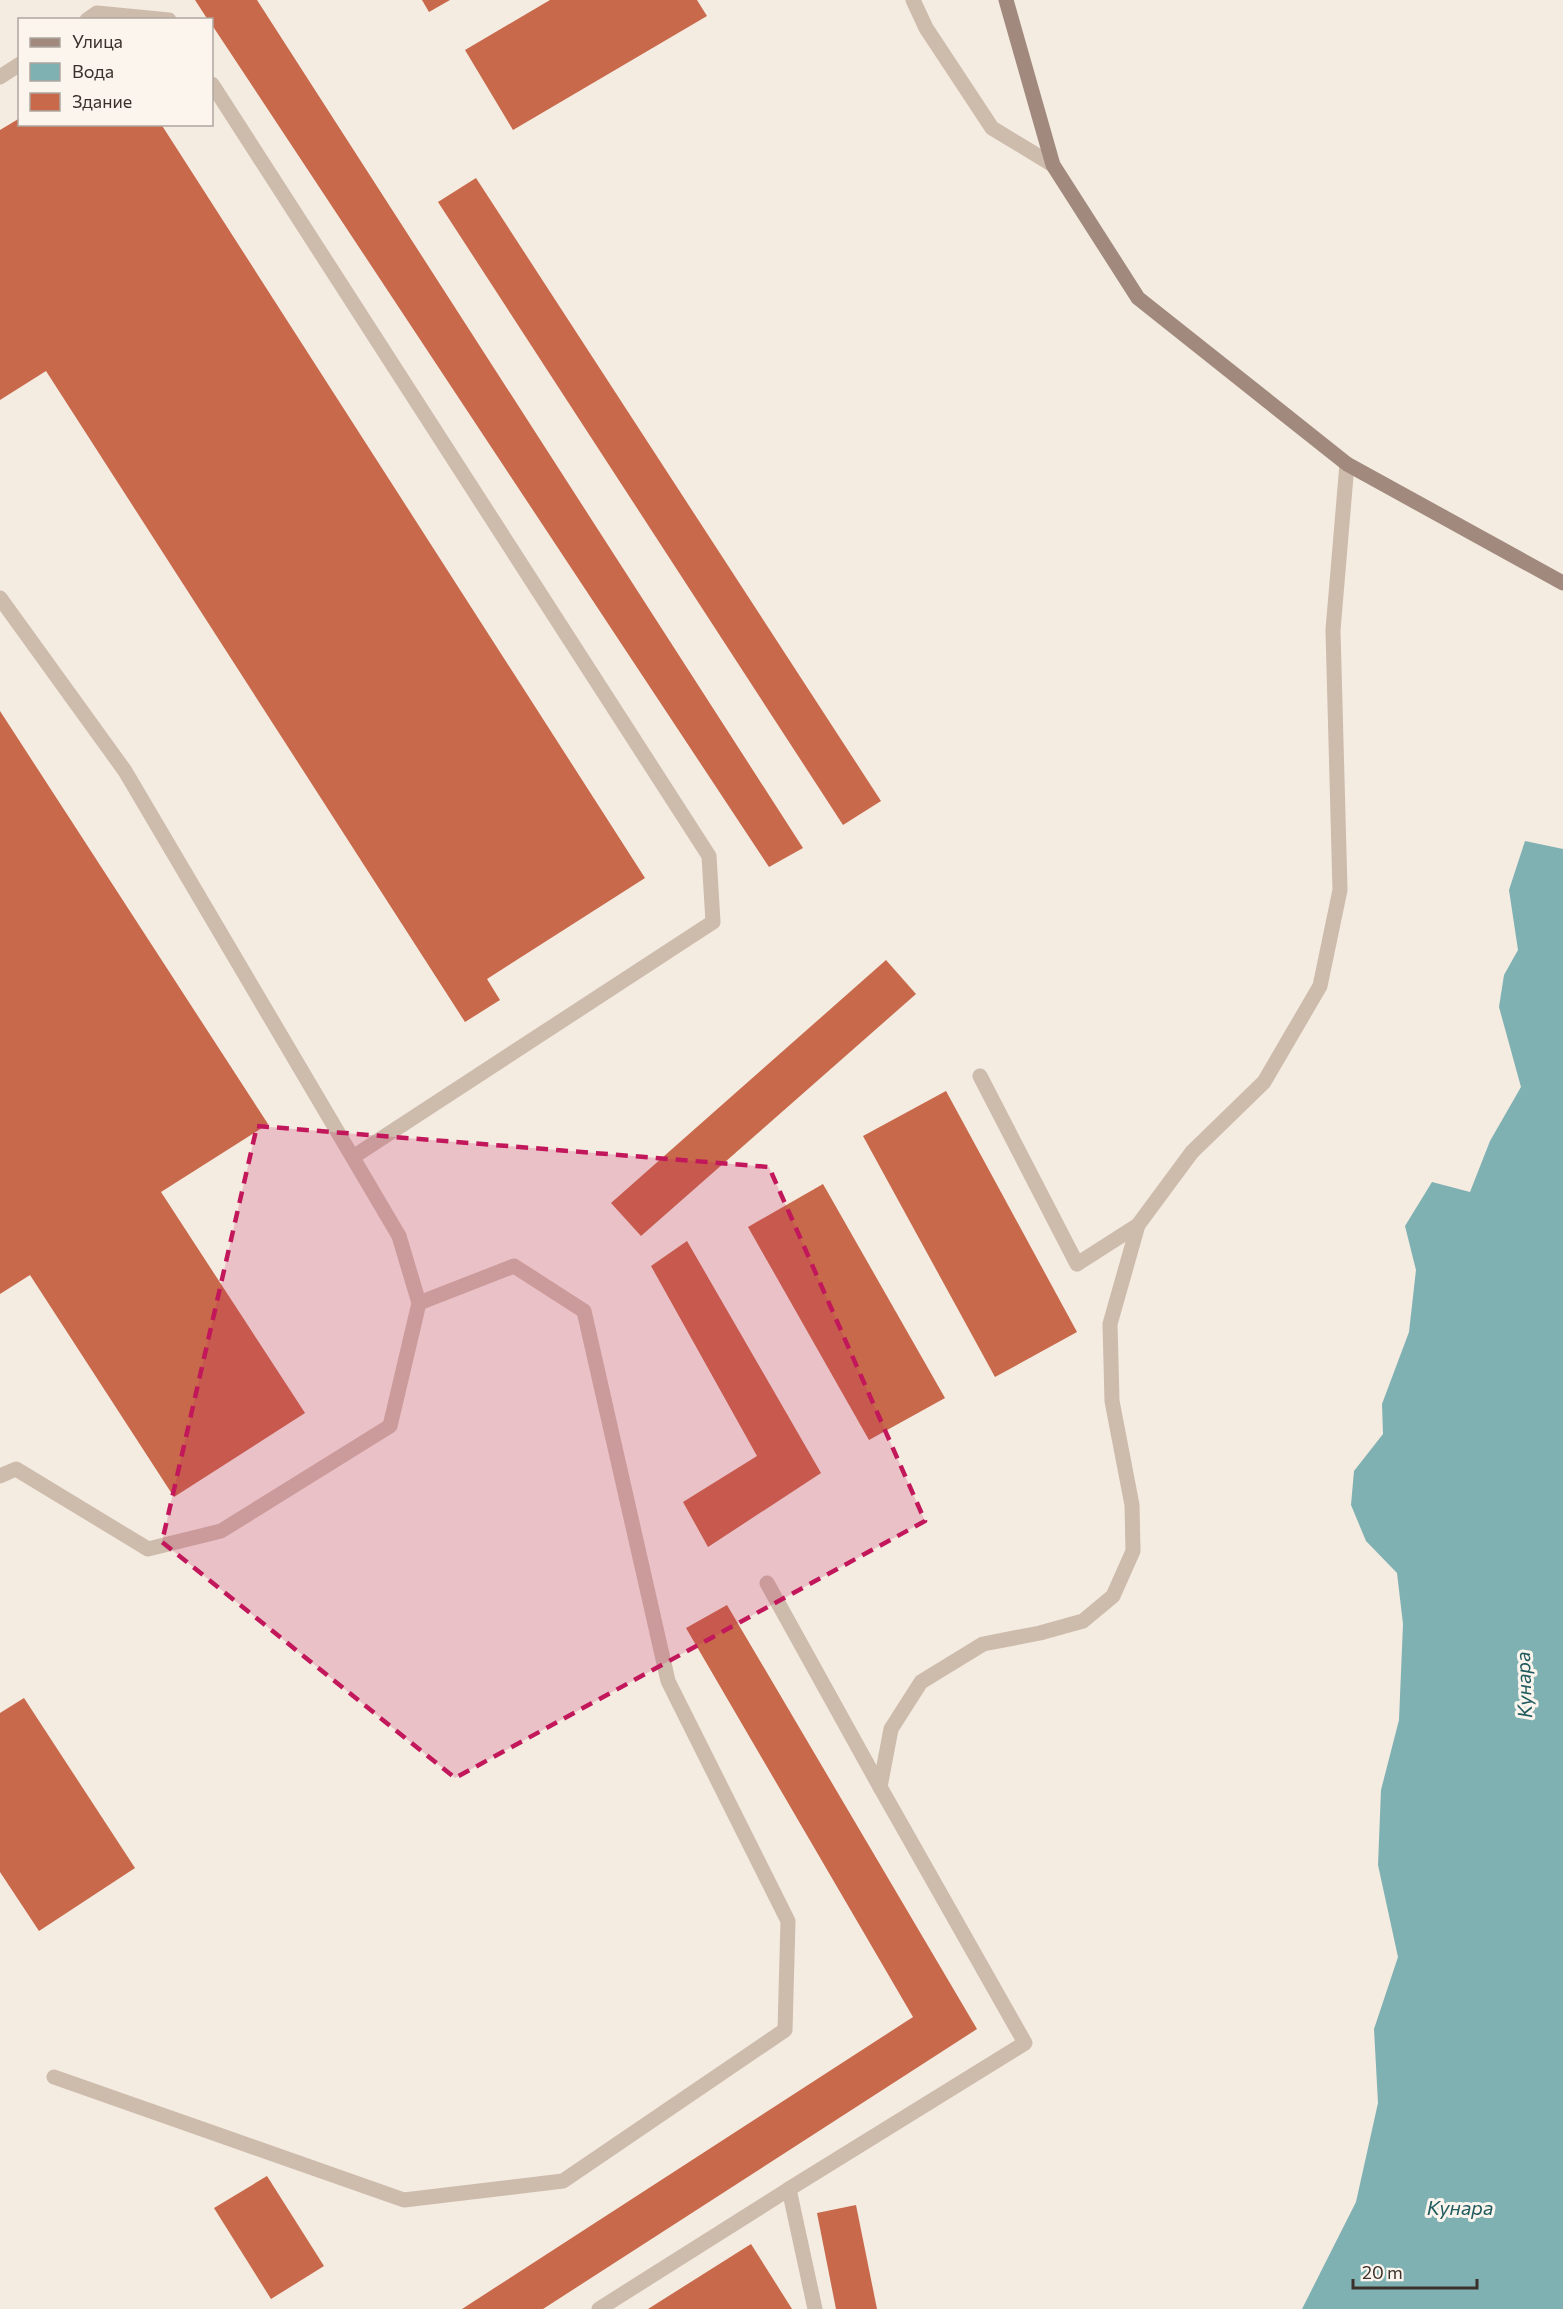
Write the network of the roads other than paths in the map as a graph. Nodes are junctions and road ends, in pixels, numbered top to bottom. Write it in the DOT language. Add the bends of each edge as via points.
graph roads {
  1 [pos="913,0"];
  2 [pos="1006,0"];
  3 [pos="90,18"];
  4 [pos="144,18"];
  5 [pos="18,65"];
  6 [pos="0,77"];
  7 [pos="213,86"];
  8 [pos="1053,165"];
  9 [pos="1347,464"];
  10 [pos="1563,583"];
  11 [pos="0,598"];
  12 [pos="980,1076"];
  13 [pos="352,1157"];
  14 [pos="1138,1224"];
  15 [pos="419,1303"];
  16 [pos="0,1476"];
  17 [pos="767,1583"];
  18 [pos="880,1787"];
  19 [pos="54,2077"];
  20 [pos="789,2189"];
  21 [pos="599,2309"];
  22 [pos="815,2309"];
  1 -- 8 [label="street" via="926,28 992,128"];
  2 -- 8 [label="street"];
  3 -- 4 [label="street" via="97,14"];
  5 -- 6 [label="street"];
  7 -- 13 [label="street" via="709,856 713,922"];
  8 -- 9 [label="street" via="1138,298"];
  9 -- 10 [label="street"];
  9 -- 14 [label="street" via="1333,630 1340,890 1320,986 1264,1082 1192,1152"];
  11 -- 13 [label="street" via="125,771"];
  12 -- 14 [label="street" via="1077,1264"];
  13 -- 15 [label="street" via="399,1236"];
  14 -- 18 [label="street" via="1110,1324 1112,1401 1132,1505 1133,1551 1113,1596 1083,1621 983,1644 921,1682 891,1729"];
  15 -- 16 [label="street" via="390,1426 221,1531 147,1549 16,1469"];
  15 -- 19 [label="street" via="514,1266 584,1311 668,1681 788,1921 785,2030 563,2181 404,2200"];
  17 -- 18 [label="street"];
  18 -- 20 [label="street" via="1025,2043"];
  20 -- 21 [label="street"];
  20 -- 22 [label="street"];
}
